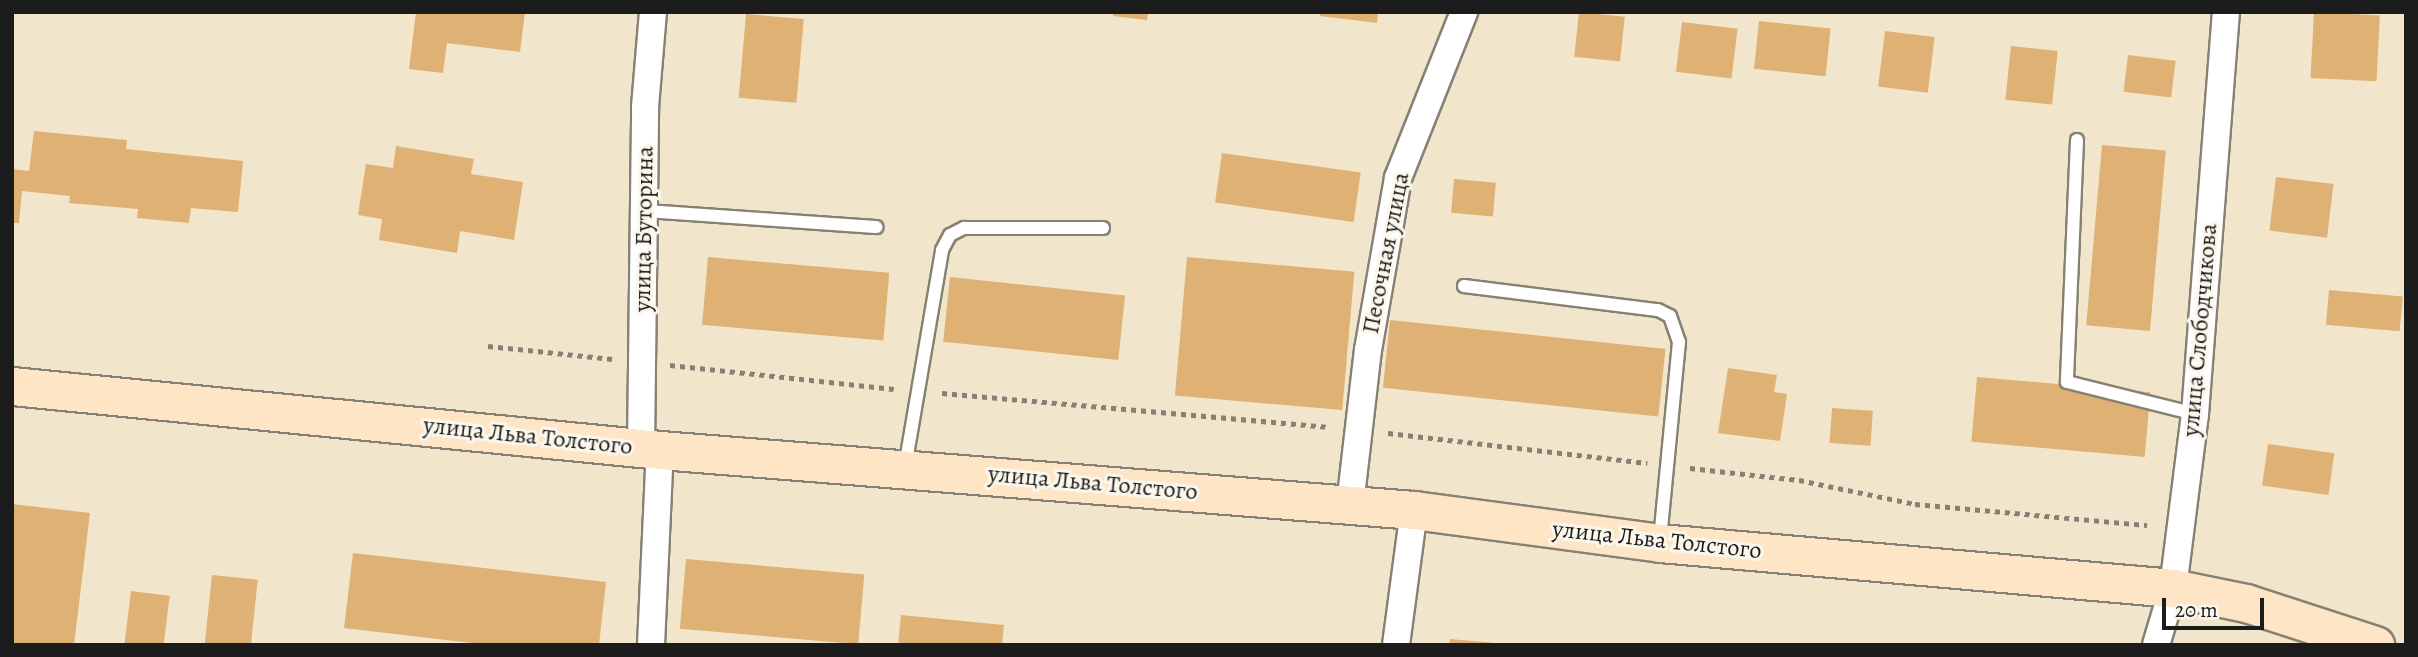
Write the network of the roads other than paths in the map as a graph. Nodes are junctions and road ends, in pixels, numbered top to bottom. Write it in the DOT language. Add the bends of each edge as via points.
graph roads {
  1 [pos="653,12"];
  2 [pos="1464,12"];
  3 [pos="2226,12"];
  4 [pos="2077,140"];
  5 [pos="645,211"];
  6 [pos="876,227"];
  7 [pos="1103,228"];
  8 [pos="1464,286"];
  9 [pos="12,386"];
  10 [pos="2194,414"];
  11 [pos="650,448"];
  12 [pos="905,467"];
  13 [pos="1350,505"];
  14 [pos="1414,510"];
  15 [pos="1660,543"];
  16 [pos="2173,587"];
  17 [pos="650,645"];
  18 [pos="1396,645"];
  19 [pos="2156,645"];
  20 [pos="2375,645"];
  1 -- 5 [label="street, улица Буторина" via="645,107"];
  2 -- 13 [label="street, Песочная улица" via="1398,178 1368,350"];
  3 -- 10 [label="street, улица Слободчикова"];
  4 -- 10 [label="lane" via="2067,382"];
  5 -- 6 [label="lane"];
  5 -- 11 [label="street, улица Буторина"];
  7 -- 12 [label="lane" via="964,228 950,235 942,250"];
  8 -- 15 [label="lane" via="1658,310 1670,316 1679,342"];
  9 -- 11 [label="main road, улица Льва Толстого"];
  10 -- 16 [label="street, улица Слободчикова"];
  11 -- 12 [label="main road, улица Льва Толстого"];
  11 -- 17 [label="street, улица Буторина"];
  12 -- 13 [label="main road, улица Льва Толстого"];
  13 -- 14 [label="main road, улица Льва Толстого"];
  14 -- 15 [label="main road, улица Льва Толстого"];
  14 -- 18 [label="street"];
  15 -- 16 [label="main road, улица Льва Толстого"];
  16 -- 19 [label="street, улица Слободчикова"];
  16 -- 20 [label="main road, улица Льва Толстого" via="2246,603"];
}
